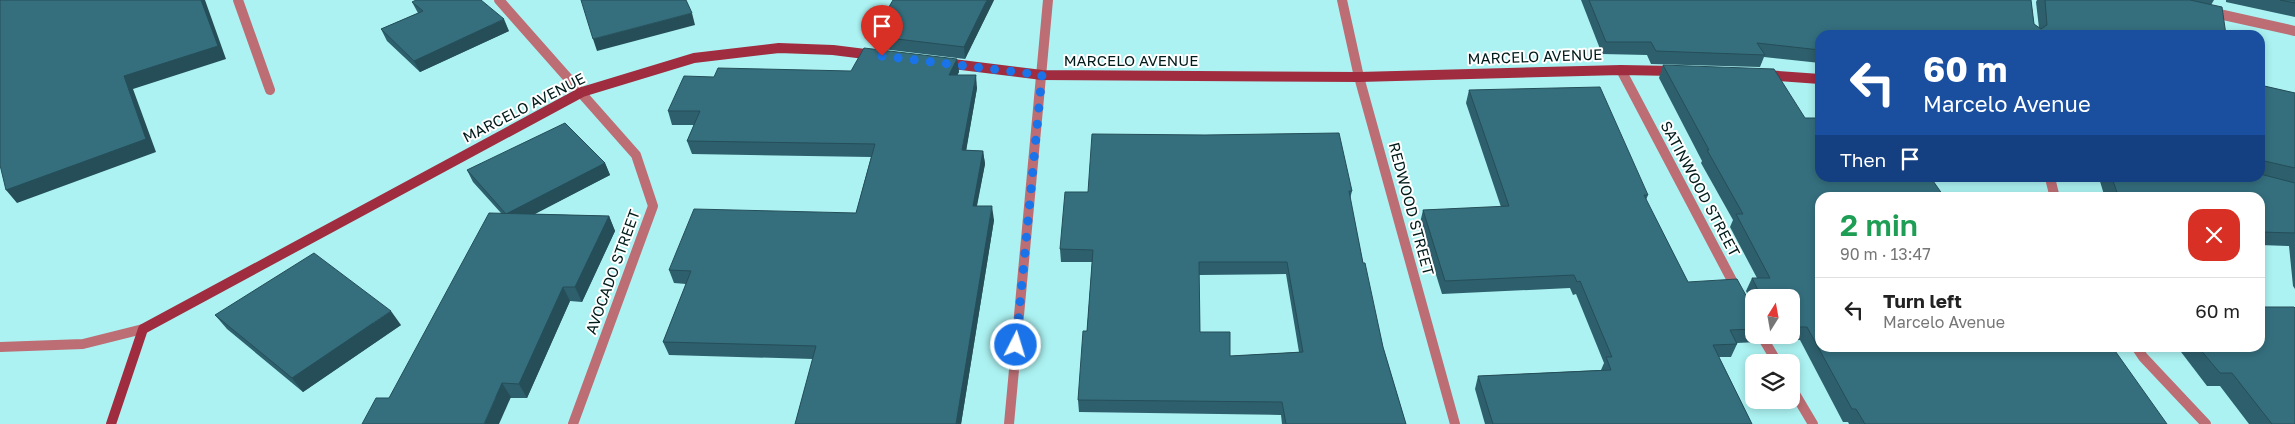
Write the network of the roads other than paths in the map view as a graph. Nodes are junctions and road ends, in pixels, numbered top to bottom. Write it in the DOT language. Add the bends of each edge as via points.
graph roads {
  1 [pos="238,0"];
  2 [pos="499,0"];
  3 [pos="1048,0"];
  4 [pos="1342,0"];
  5 [pos="2204,10"];
  6 [pos="2295,31"];
  7 [pos="882,56"];
  8 [pos="938,62"];
  9 [pos="1621,70"];
  10 [pos="1685,71"];
  11 [pos="1761,74"];
  12 [pos="1042,75"];
  13 [pos="1359,77"];
  14 [pos="1815,79"];
  15 [pos="270,90"];
  16 [pos="582,92"];
  17 [pos="1744,304"];
  18 [pos="143,329"];
  19 [pos="0,348"];
  20 [pos="2140,352"];
  21 [pos="1800,402"];
  22 [pos="111,424"];
  23 [pos="573,424"];
  24 [pos="1009,424"];
  25 [pos="1455,424"];
  26 [pos="1813,424"];
  27 [pos="2206,424"];
  1 -- 15 [label="street"];
  2 -- 16 [label="street, AVOCADO STREET"];
  3 -- 12 [label="street"];
  4 -- 13 [label="street, REDWOOD STREET"];
  5 -- 6 [label="street"];
  7 -- 16 [label="street, MARCELO AVENUE" via="779,48 694,58"];
  8 -- 12 [label="street, MARCELO AVENUE"];
  9 -- 10 [label="street, MARCELO AVENUE"];
  9 -- 13 [label="street, MARCELO AVENUE"];
  9 -- 17 [label="street, SATINWOOD STREET"];
  11 -- 14 [label="street"];
  12 -- 13 [label="street, MARCELO AVENUE"];
  12 -- 24 [label="street"];
  13 -- 25 [label="street, REDWOOD STREET"];
  16 -- 18 [label="street, MARCELO AVENUE"];
  16 -- 23 [label="street, AVOCADO STREET" via="636,155 653,206"];
  18 -- 19 [label="street, MARCELO AVENUE" via="82,344"];
  18 -- 22 [label="street"];
  20 -- 27 [label="street"];
  21 -- 26 [label="street"];
}
